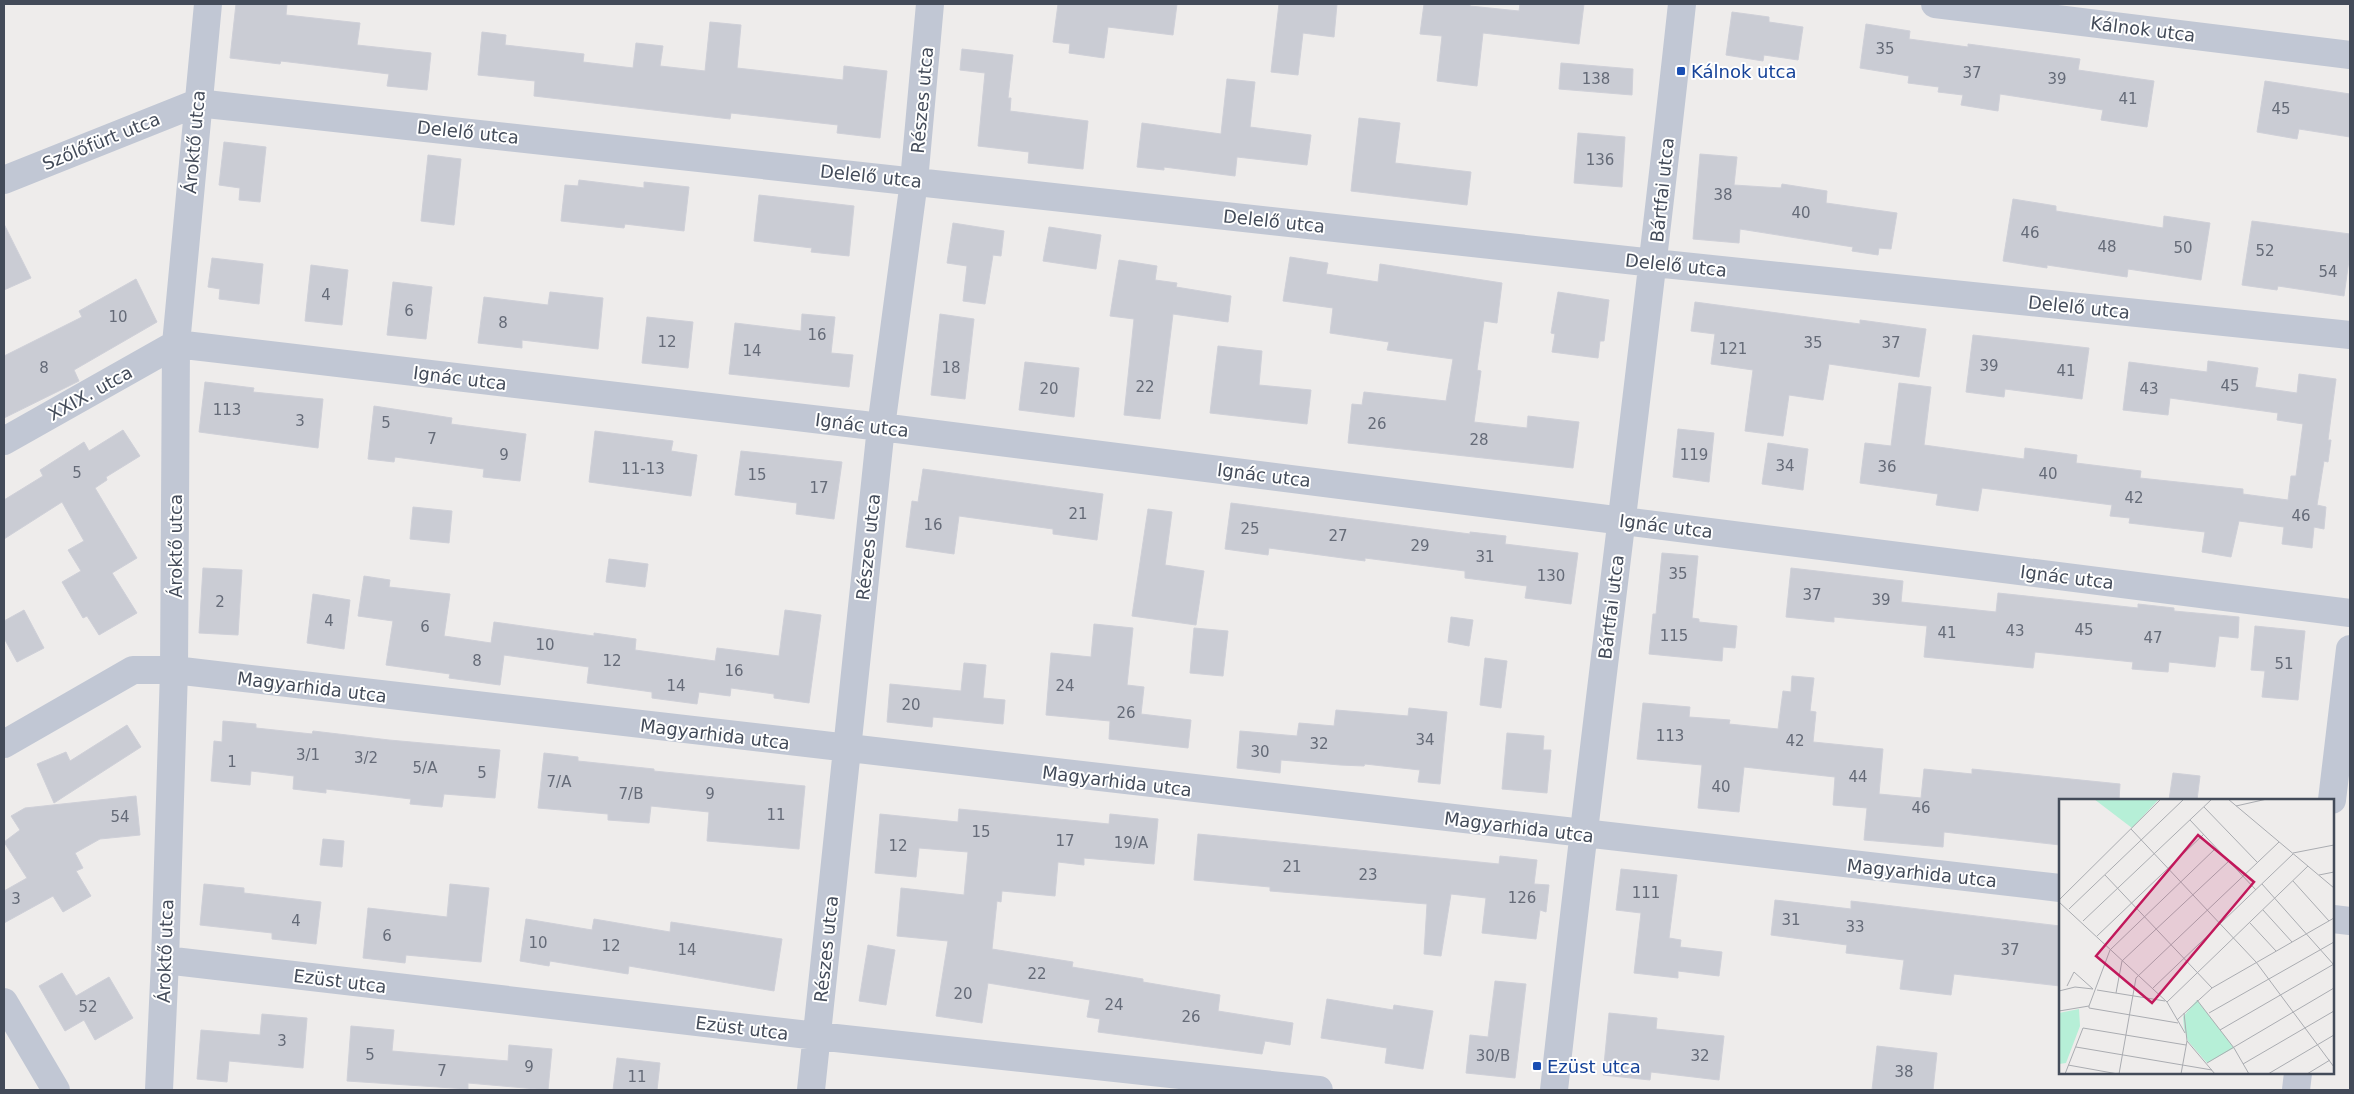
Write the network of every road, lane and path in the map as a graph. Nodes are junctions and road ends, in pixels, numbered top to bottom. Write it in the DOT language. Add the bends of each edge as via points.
graph roads {
  1 [pos="208,4"];
  2 [pos="930,4"];
  3 [pos="1682,4"];
  4 [pos="1935,4"];
  5 [pos="2350,55"];
  6 [pos="197,103"];
  7 [pos="4,180"];
  8 [pos="914,181"];
  9 [pos="1654,263"];
  10 [pos="2350,335"];
  11 [pos="176,344"];
  12 [pos="881,427"];
  13 [pos="4,441"];
  14 [pos="1622,520"];
  15 [pos="2350,613"];
  16 [pos="2350,649"];
  17 [pos="174,670"];
  18 [pos="4,744"];
  19 [pos="846,750"];
  20 [pos="2332,799"];
  21 [pos="1582,834"];
  22 [pos="2059,888"];
  23 [pos="2334,919"];
  24 [pos="2350,921"];
  25 [pos="166,960"];
  26 [pos="4,1002"];
  27 [pos="817,1036"];
  28 [pos="2298,1074"];
  29 [pos="56,1090"];
  30 [pos="159,1090"];
  31 [pos="811,1090"];
  32 [pos="1319,1090"];
  33 [pos="1554,1090"];
  34 [pos="2296,1090"];
  1 -- 6 [label="street, Ároktő utca"];
  2 -- 8 [label="street, Részes utca"];
  3 -- 9 [label="street, Bártfai utca"];
  4 -- 5 [label="street, Kálnok utca"];
  6 -- 7 [label="street, Szőlőfürt utca"];
  6 -- 8 [label="street, Delelő utca"];
  6 -- 11 [label="street, Ároktő utca"];
  8 -- 9 [label="street, Delelő utca"];
  8 -- 12 [label="street, Részes utca"];
  9 -- 10 [label="street, Delelő utca"];
  9 -- 14 [label="street, Bártfai utca"];
  11 -- 12 [label="street, Ignác utca"];
  11 -- 13 [label="street, XXIX. utca"];
  11 -- 17 [label="street, Ároktő utca"];
  12 -- 14 [label="street, Ignác utca"];
  12 -- 19 [label="street, Részes utca"];
  14 -- 15 [label="street, Ignác utca"];
  14 -- 21 [label="street, Bártfai utca"];
  16 -- 20 [label="street"];
  17 -- 18 [label="street, Magyarhida utca" via="133,670"];
  17 -- 19 [label="street, Magyarhida utca"];
  17 -- 25 [label="street, Ároktő utca"];
  19 -- 21 [label="street, Magyarhida utca"];
  19 -- 27 [label="street, Részes utca"];
  21 -- 22 [label="street, Magyarhida utca"];
  21 -- 33 [label="street, Bártfai utca"];
  23 -- 24 [label="street"];
  25 -- 27 [label="street, Ezüst utca"];
  25 -- 30 [label="street, Ároktő utca"];
  26 -- 29 [label="street"];
  27 -- 31 [label="street, Részes utca"];
  27 -- 32 [label="street, Ezüst utca"];
  28 -- 34 [label="street"];
}
